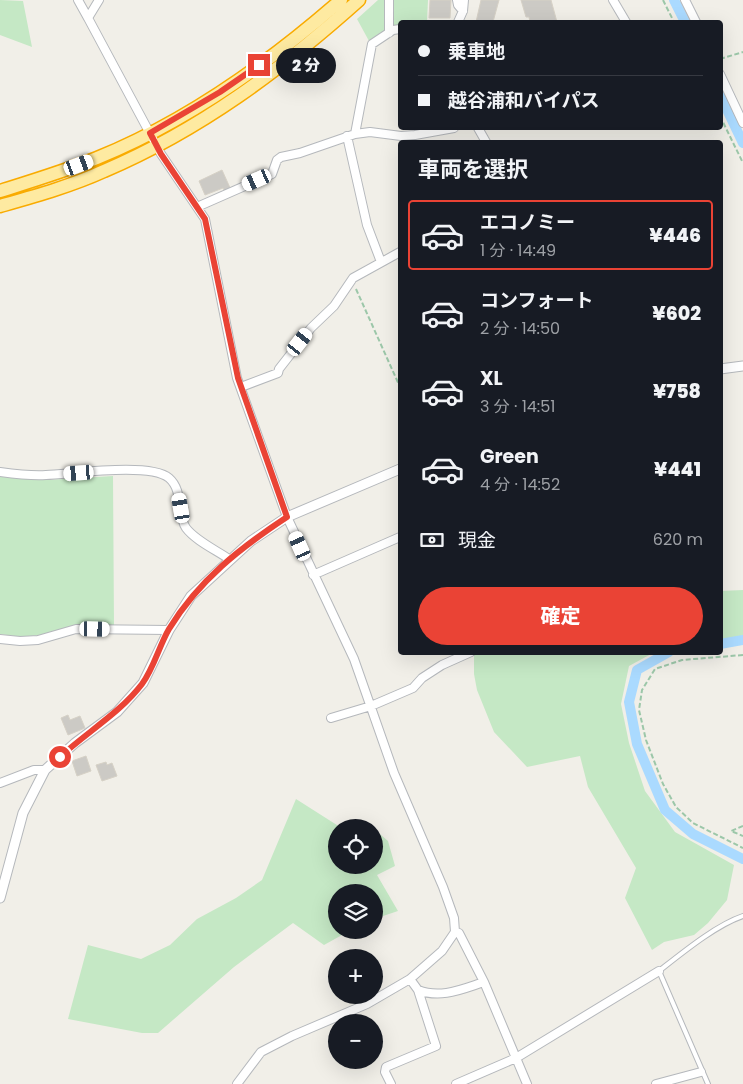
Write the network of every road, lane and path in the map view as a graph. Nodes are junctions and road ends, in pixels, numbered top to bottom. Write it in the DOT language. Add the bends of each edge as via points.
graph roads {
  1 [pos="78,0"];
  2 [pos="99,0"];
  3 [pos="341,0"];
  4 [pos="358,0"];
  5 [pos="389,0"];
  6 [pos="457,0"];
  7 [pos="464,0"];
  8 [pos="613,0"];
  9 [pos="664,0"];
  10 [pos="685,0"];
  11 [pos="463,11"];
  12 [pos="88,18"];
  13 [pos="459,20"];
  14 [pos="625,20"];
  15 [pos="673,20"];
  16 [pos="695,20"];
  17 [pos="398,30"];
  18 [pos="389,33"];
  19 [pos="743,52"];
  20 [pos="723,58"];
  21 [pos="723,80"];
  22 [pos="723,122"];
  23 [pos="743,123"];
  24 [pos="443,130"];
  25 [pos="150,133"];
  26 [pos="351,135"];
  27 [pos="157,145"];
  28 [pos="743,163"];
  29 [pos="0,191"];
  30 [pos="0,206"];
  31 [pos="197,207"];
  32 [pos="398,253"];
  33 [pos="380,262"];
  34 [pos="352,280"];
  35 [pos="743,366"];
  36 [pos="723,369"];
  37 [pos="398,383"];
  38 [pos="241,387"];
  39 [pos="398,470"];
  40 [pos="0,472"];
  41 [pos="287,517"];
  42 [pos="398,538"];
  43 [pos="229,559"];
  44 [pos="313,575"];
  45 [pos="169,630"];
  46 [pos="0,639"];
  47 [pos="743,654"];
  48 [pos="465,655"];
  49 [pos="371,706"];
  50 [pos="331,718"];
  51 [pos="45,770"];
  52 [pos="0,783"];
  53 [pos="743,826"];
  54 [pos="743,836"];
  55 [pos="743,848"];
  56 [pos="0,898"];
  57 [pos="743,916"];
  58 [pos="455,932"];
  59 [pos="659,971"];
  60 [pos="410,979"];
  61 [pos="484,982"];
  62 [pos="418,990"];
  63 [pos="516,1058"];
  64 [pos="701,1072"];
  65 [pos="680,1081"];
  66 [pos="237,1084"];
  67 [pos="391,1084"];
  68 [pos="456,1084"];
  69 [pos="527,1084"];
  70 [pos="656,1084"];
  71 [pos="708,1084"];
  1 -- 12 [label="street"];
  2 -- 12 [label="street"];
  3 -- 25 [label="highway" via="272,56 220,92"];
  4 -- 27 [label="highway" via="280,68 230,103"];
  5 -- 18 [label="street"];
  6 -- 11 [label="street"];
  7 -- 11 [label="street"];
  8 -- 14 [label="street"];
  9 -- 15 [label="path"];
  10 -- 16 [label="street"];
  11 -- 13 [label="street"];
  12 -- 25 [label="street"];
  17 -- 18 [label="street"];
  18 -- 26 [label="street" via="372,44"];
  19 -- 20 [label="path"];
  21 -- 23 [label="street"];
  22 -- 28 [label="path"];
  24 -- 26 [label="street" via="401,136 370,132"];
  25 -- 27 [label="street"];
  25 -- 29 [label="highway" via="97,158"];
  26 -- 31 [label="street" via="281,157 272,174"];
  26 -- 33 [label="street" via="367,225"];
  27 -- 30 [label="highway" via="82,180"];
  27 -- 31 [label="street"];
  31 -- 38 [label="street" via="205,219"];
  32 -- 33 [label="street"];
  33 -- 34 [label="street"];
  34 -- 37 [label="path"];
  34 -- 38 [label="street" via="278,373"];
  35 -- 36 [label="street"];
  38 -- 41 [label="street"];
  39 -- 41 [label="street"];
  40 -- 43 [label="street" via="44,475 113,470 158,473 176,486 186,527"];
  41 -- 43 [label="street"];
  41 -- 44 [label="street"];
  42 -- 44 [label="street"];
  43 -- 45 [label="street" via="191,596"];
  44 -- 49 [label="street" via="354,659"];
  45 -- 46 [label="street" via="76,629 38,640"];
  45 -- 51 [label="street" via="143,683 117,712"];
  47 -- 55 [label="path" via="682,660 655,668 642,690 639,710 659,775 676,807 693,823"];
  48 -- 49 [label="street" via="435,669 413,688"];
  49 -- 50 [label="street"];
  49 -- 58 [label="street" via="394,773 443,887 454,918"];
  51 -- 52 [label="street" via="34,770"];
  51 -- 56 [label="street" via="23,813"];
  53 -- 54 [label="path" via="731,831"];
  57 -- 59 [label="lane" via="694,945"];
  58 -- 60 [label="street" via="442,951"];
  58 -- 61 [label="street" via="459,933"];
  59 -- 63 [label="street"];
  59 -- 64 [label="lane"];
  60 -- 62 [label="street"];
  60 -- 66 [label="street" via="367,1004 261,1052"];
  61 -- 62 [label="street" via="442,995"];
  61 -- 63 [label="street"];
  62 -- 67 [label="street" via="436,1046 386,1066 385,1072"];
  63 -- 68 [label="street"];
  63 -- 69 [label="street"];
  64 -- 65 [label="street"];
  64 -- 71 [label="lane"];
  65 -- 70 [label="street"];
}
